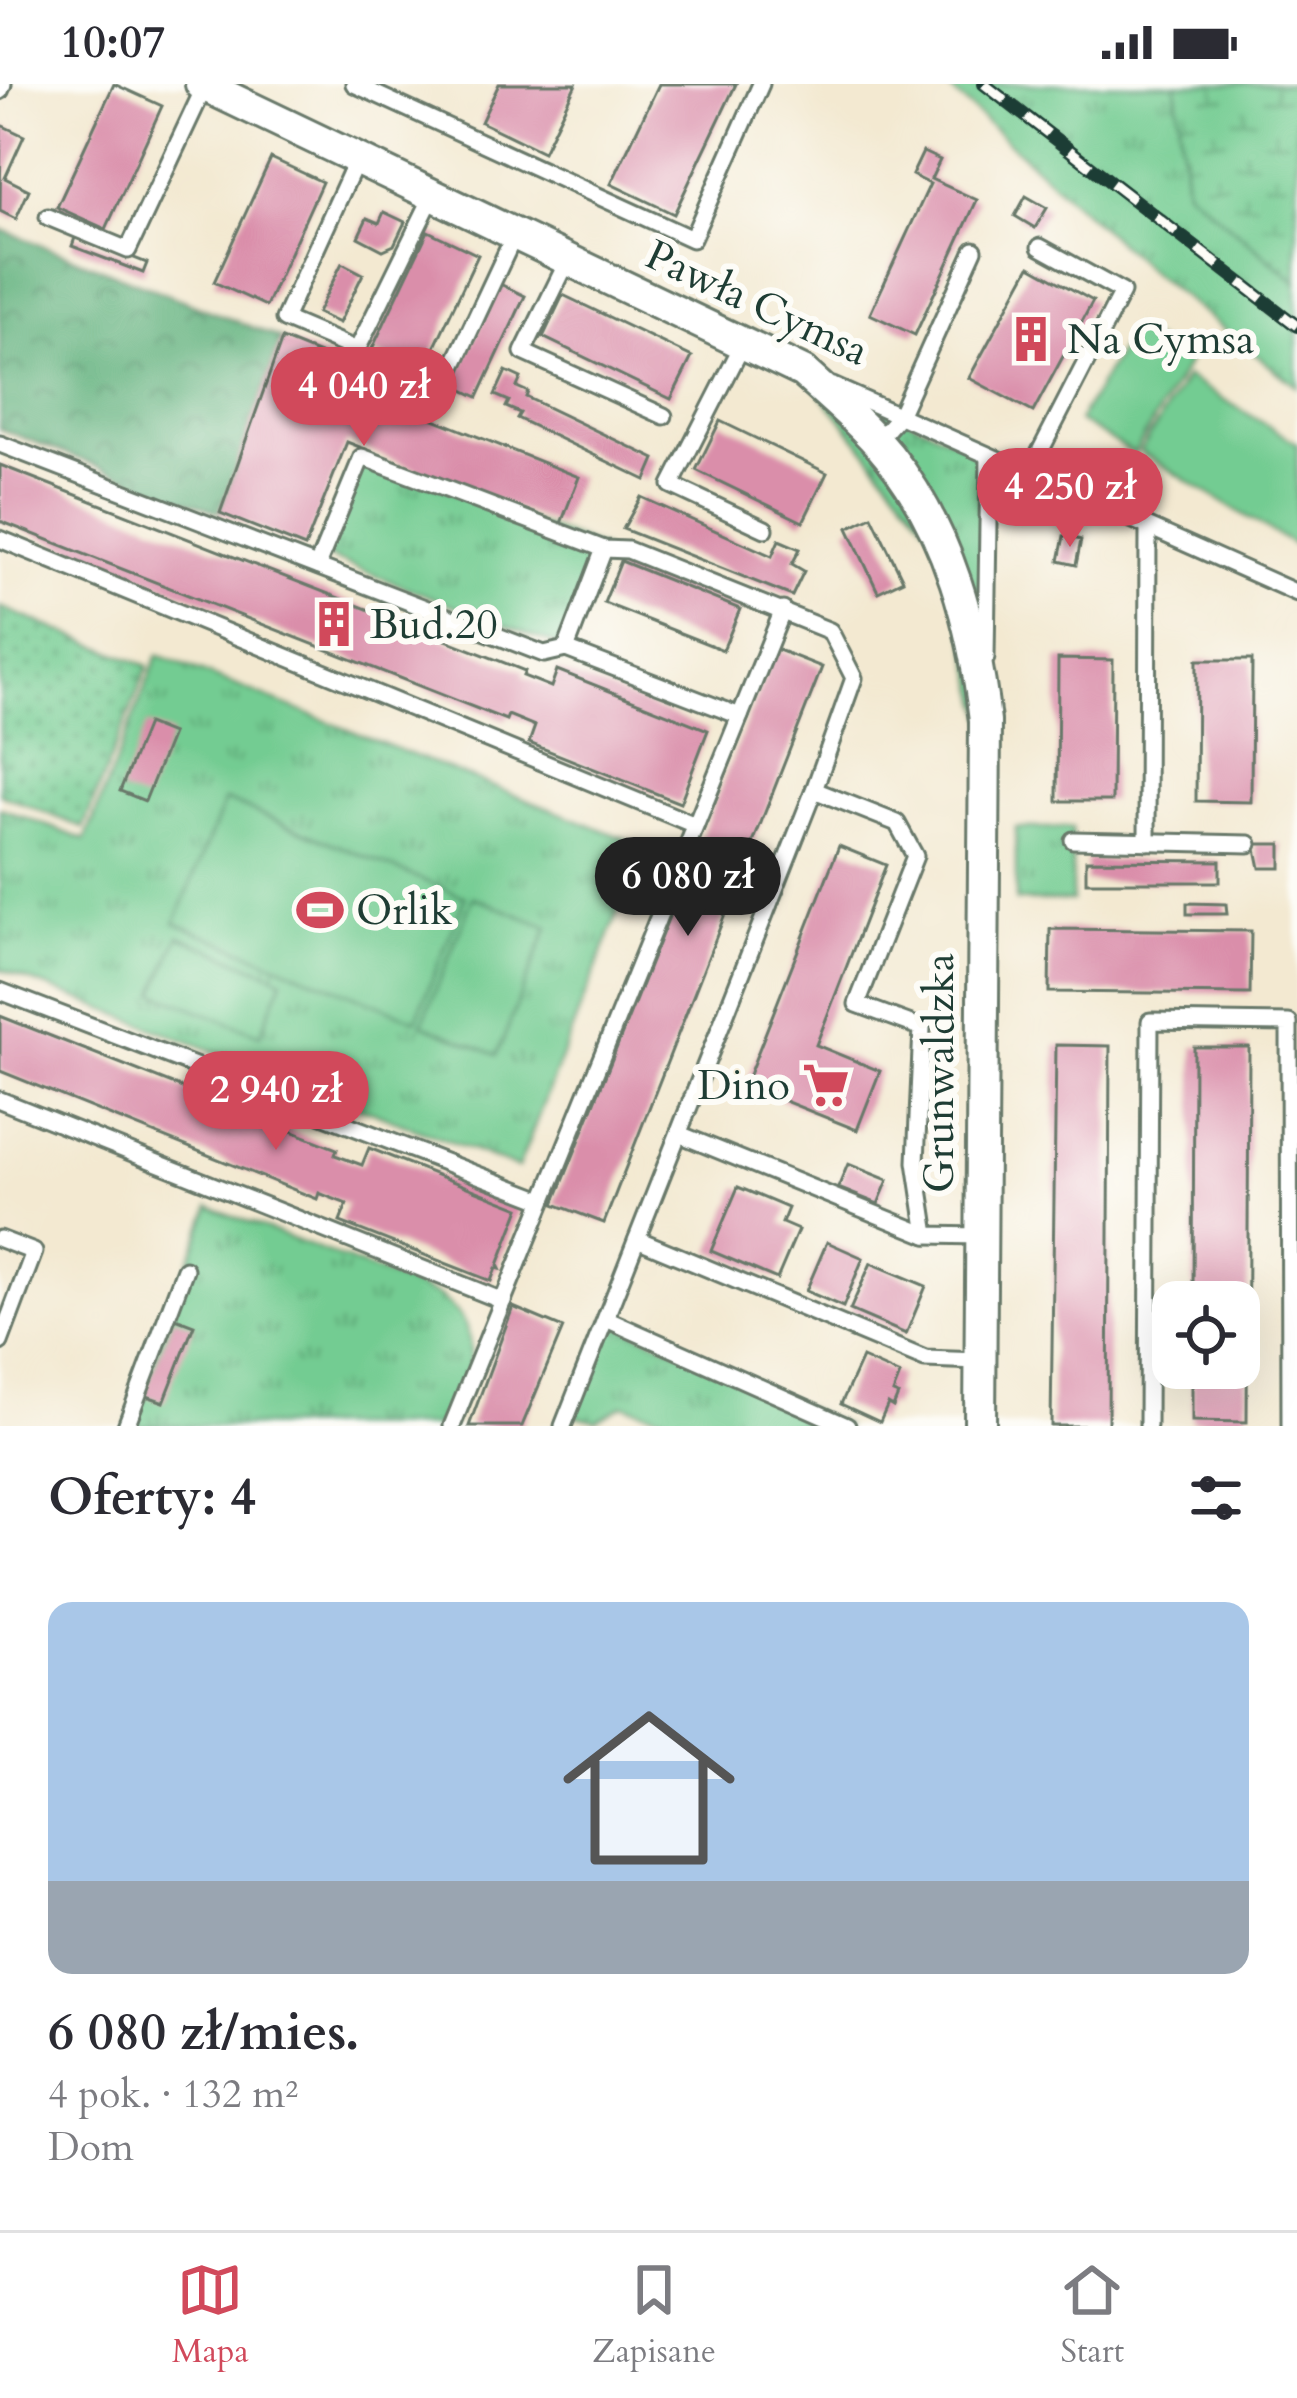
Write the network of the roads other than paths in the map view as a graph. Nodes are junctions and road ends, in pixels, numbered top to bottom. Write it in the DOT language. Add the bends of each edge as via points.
graph roads {
  1 [pos="354,84"];
  2 [pos="761,84"];
  3 [pos="203,85"];
  4 [pos="357,159"];
  5 [pos="433,195"];
  6 [pos="48,218"];
  7 [pos="514,234"];
  8 [pos="1040,247"];
  9 [pos="974,250"];
  10 [pos="568,260"];
  11 [pos="743,344"];
  12 [pos="803,373"];
  13 [pos="444,386"];
  14 [pos="664,416"];
  15 [pos="899,416"];
  16 [pos="876,442"];
  17 [pos="0,444"];
  18 [pos="989,456"];
  19 [pos="1029,473"];
  20 [pos="1148,527"];
  21 [pos="765,529"];
  22 [pos="0,539"];
  23 [pos="604,550"];
  24 [pos="317,566"];
  25 [pos="1290,590"];
  26 [pos="783,610"];
  27 [pos="566,649"];
  28 [pos="740,716"];
  29 [pos="985,721"];
  30 [pos="814,790"];
  31 [pos="695,826"];
  32 [pos="1073,840"];
  33 [pos="1147,842"];
  34 [pos="1250,844"];
  35 [pos="0,991"];
  36 [pos="0,1100"];
  37 [pos="679,1134"];
  38 [pos="544,1200"];
  39 [pos="927,1235"];
  40 [pos="980,1236"];
  41 [pos="0,1239"];
  42 [pos="638,1239"];
  43 [pos="185,1269"];
  44 [pos="503,1301"];
  45 [pos="606,1319"];
  46 [pos="3,1323"];
  47 [pos="0,1342"];
  48 [pos="980,1361"];
  49 [pos="126,1426"];
  50 [pos="452,1426"];
  51 [pos="563,1426"];
  52 [pos="847,1426"];
  53 [pos="980,1426"];
  54 [pos="1148,1426"];
  55 [pos="1290,1426"];
  1 -- 2 [label="lane" via="692,239"];
  3 -- 4 [label="street, Pawła Cymsa"];
  3 -- 6 [label="lane" via="128,250"];
  4 -- 5 [label="street, Pawła Cymsa"];
  4 -- 5 [label="lane" via="284,320 357,350"];
  5 -- 7 [label="street, Pawła Cymsa"];
  7 -- 10 [label="street, Pawła Cymsa"];
  7 -- 13 [label="lane"];
  8 -- 19 [label="lane" via="1122,292"];
  9 -- 15 [label="lane"];
  10 -- 11 [label="street, Pawła Cymsa"];
  10 -- 14 [label="lane" via="523,352"];
  11 -- 12 [label="street, Pawła Cymsa"];
  11 -- 21 [label="lane" via="671,485"];
  12 -- 15 [label="lane, Pawła Cymsa"];
  12 -- 16 [label="street, Grunwaldzka"];
  15 -- 16 [label="lane"];
  15 -- 18 [label="lane, Pawła Cymsa"];
  16 -- 29 [label="street, Grunwaldzka" via="945,548 969,622"];
  17 -- 24 [label="lane"];
  18 -- 19 [label="lane, Pawła Cymsa"];
  18 -- 29 [label="lane, Grunwaldzka"];
  19 -- 20 [label="lane, Pawła Cymsa"];
  20 -- 25 [label="lane, Pawła Cymsa"];
  20 -- 33 [label="lane"];
  22 -- 31 [label="lane"];
  23 -- 24 [label="lane" via="362,457"];
  23 -- 26 [label="lane" via="628,550"];
  23 -- 27 [label="lane"];
  24 -- 27 [label="lane" via="544,654"];
  26 -- 28 [label="lane"];
  26 -- 30 [label="lane" via="830,631 854,678"];
  27 -- 28 [label="lane"];
  28 -- 31 [label="lane"];
  29 -- 40 [label="street, Grunwaldzka"];
  30 -- 37 [label="lane"];
  30 -- 39 [label="lane" via="897,823 915,856 857,1004 922,1028 916,1162"];
  31 -- 38 [label="lane"];
  32 -- 33 [label="lane"];
  33 -- 34 [label="lane"];
  35 -- 38 [label="lane"];
  36 -- 44 [label="lane"];
  37 -- 39 [label="lane"];
  37 -- 42 [label="lane"];
  38 -- 44 [label="lane"];
  39 -- 40 [label="lane"];
  40 -- 48 [label="street, Grunwaldzka"];
  41 -- 46 [label="lane" via="34,1252"];
  42 -- 45 [label="lane"];
  42 -- 48 [label="lane" via="925,1359"];
  43 -- 49 [label="lane"];
  44 -- 50 [label="lane"];
  45 -- 51 [label="lane"];
  45 -- 52 [label="lane"];
  46 -- 47 [label="lane"];
  48 -- 53 [label="street, Grunwaldzka"];
  54 -- 55 [label="lane" via="1150,1021 1289,1023"];
}
